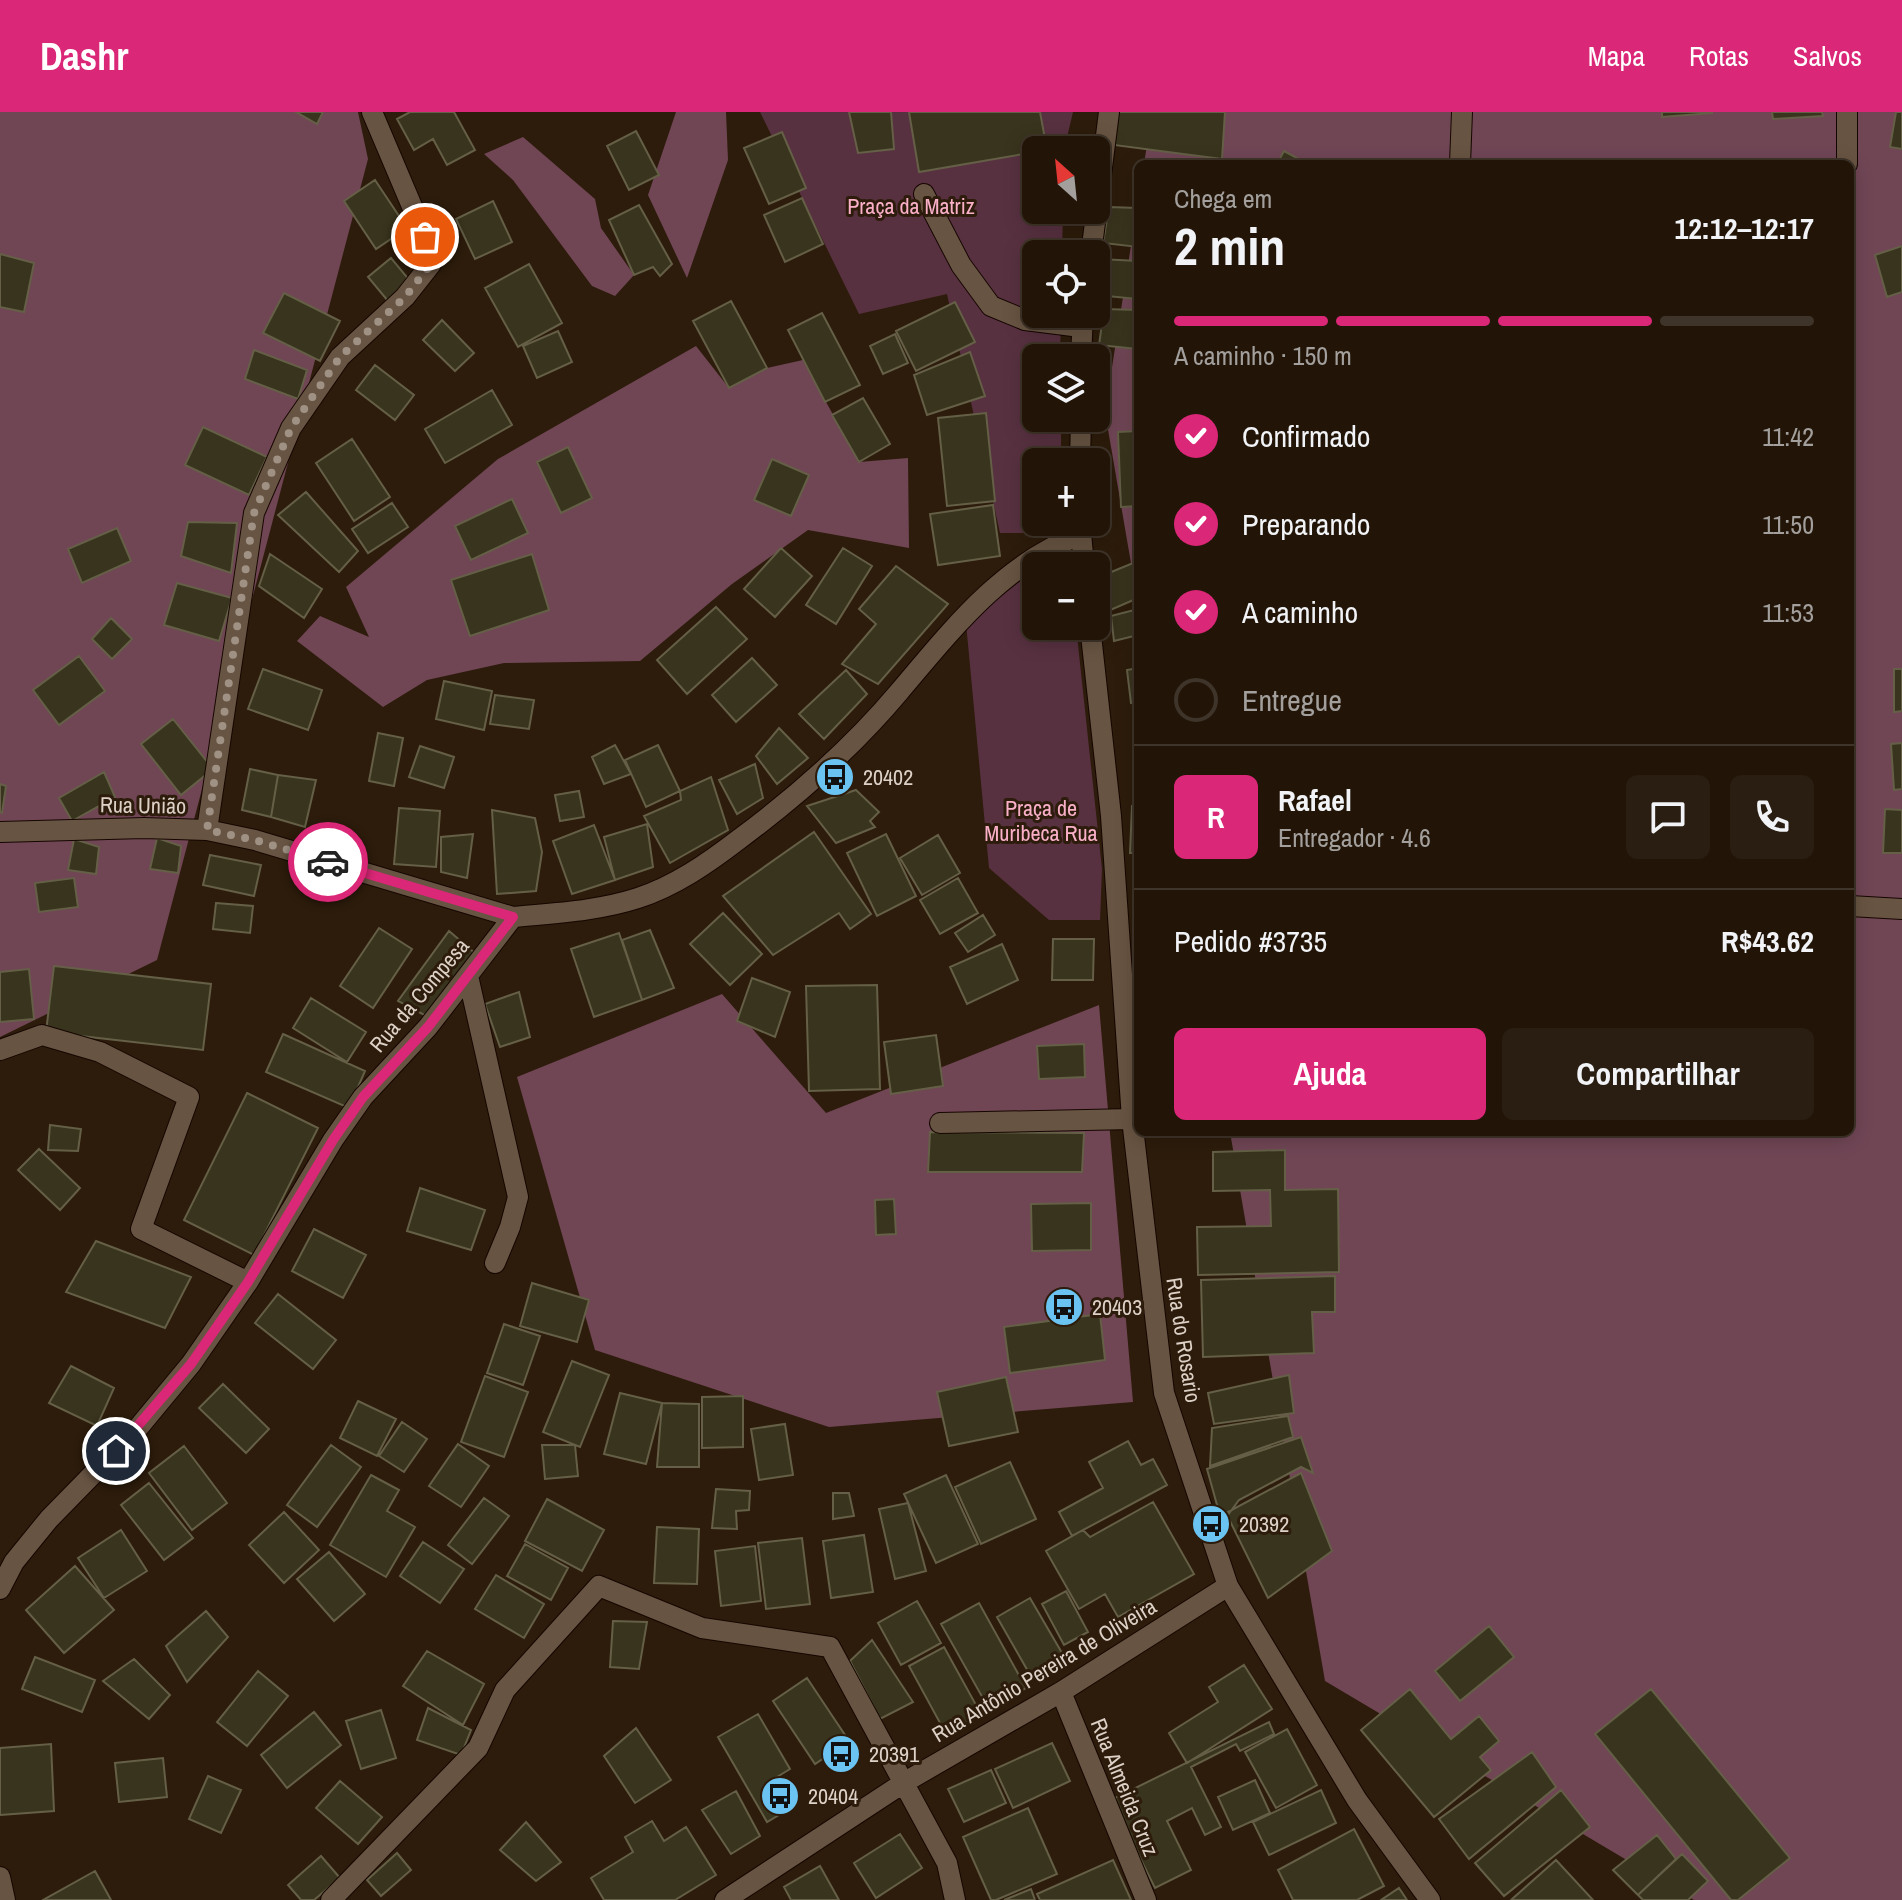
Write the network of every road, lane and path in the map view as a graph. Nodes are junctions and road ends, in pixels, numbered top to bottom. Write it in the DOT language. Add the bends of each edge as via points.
graph roads {
  1 [pos="372,112"];
  2 [pos="1109,112"];
  3 [pos="1462,112"];
  4 [pos="1847,112"];
  5 [pos="1460,160"];
  6 [pos="1847,160"];
  7 [pos="924,194"];
  8 [pos="1093,240"];
  9 [pos="1022,319"];
  10 [pos="1072,536"];
  11 [pos="1092,640"];
  12 [pos="207,830"];
  13 [pos="0,832"];
  14 [pos="1854,906"];
  15 [pos="1902,909"];
  16 [pos="513,917"];
  17 [pos="468,976"];
  18 [pos="0,1050"];
  19 [pos="1132,1119"];
  20 [pos="940,1123"];
  21 [pos="495,1263"];
  22 [pos="248,1282"];
  23 [pos="1228,1586"];
  24 [pos="0,1589"];
  25 [pos="1061,1692"];
  26 [pos="905,1782"];
  27 [pos="0,1877"];
  28 [pos="5,1900"];
  29 [pos="331,1900"];
  30 [pos="725,1900"];
  31 [pos="955,1900"];
  32 [pos="1146,1900"];
  33 [pos="1430,1900"];
  1 -- 12 [label="street" via="425,237 431,264 405,297 340,357 291,428 254,513"];
  2 -- 8 [label="street"];
  3 -- 5 [label="street"];
  4 -- 6 [label="street"];
  7 -- 9 [label="street" via="961,265 991,306"];
  10 -- 16 [label="street" via="968,611 887,706 791,801 700,869 642,897 605,907"];
  11 -- 19 [label="street, Rua do Rosario" via="1111,816"];
  12 -- 13 [label="street, Rua União"];
  12 -- 16 [label="street, Rua União"];
  14 -- 15 [label="street"];
  16 -- 17 [label="street, Rua da Compesa"];
  17 -- 21 [label="street" via="518,1197"];
  17 -- 22 [label="street, Rua da Compesa" via="363,1097"];
  18 -- 22 [label="street" via="42,1035 100,1052 189,1097 141,1229"];
  19 -- 20 [label="street"];
  19 -- 23 [label="street, Rua do Rosario" via="1164,1393"];
  22 -- 24 [label="street, Rua da Compesa" via="191,1364 138,1428 49,1519 14,1562"];
  23 -- 25 [label="street, Rua Antônio Pereira de Oliveira"];
  23 -- 33 [label="street, Rua do Rosario" via="1357,1800"];
  25 -- 26 [label="street, Rua Antônio Pereira de Oliveira"];
  25 -- 32 [label="street, Rua Almeida Cruz"];
  26 -- 29 [label="street" via="830,1647 702,1628 599,1586 505,1690 478,1748"];
  26 -- 30 [label="street, Rua Antônio Pereira de Oliveira"];
  26 -- 31 [label="street" via="947,1863"];
  27 -- 28 [label="street"];
}
